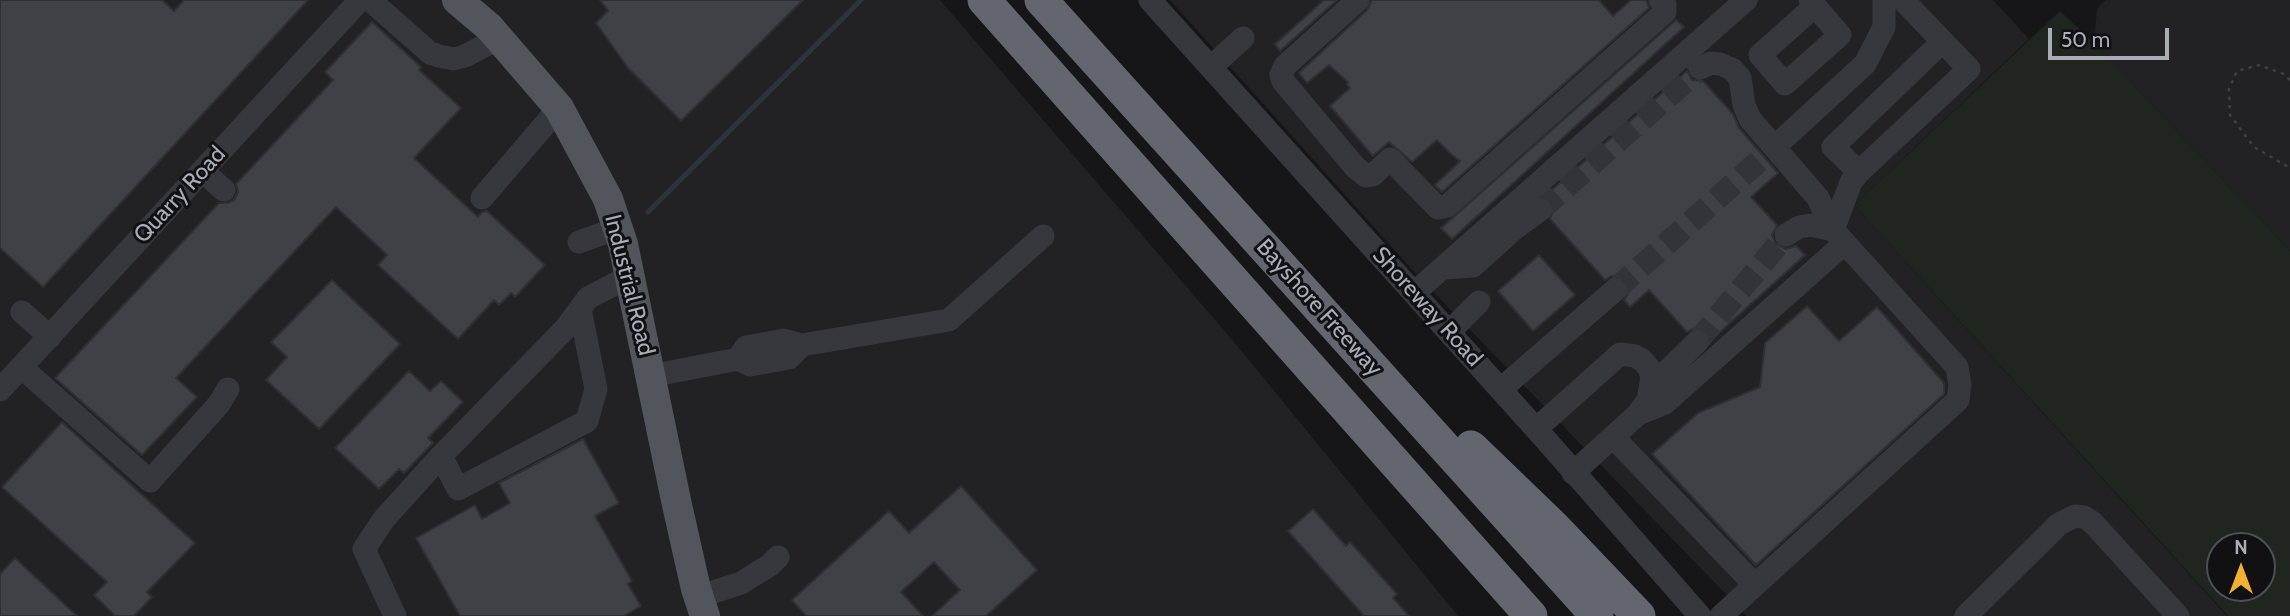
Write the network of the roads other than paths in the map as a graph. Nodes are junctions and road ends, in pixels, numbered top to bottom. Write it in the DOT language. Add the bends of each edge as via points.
graph roads {
  1 [pos="360,0"];
  2 [pos="370,0"];
  3 [pos="457,0"];
  4 [pos="984,0"];
  5 [pos="1041,0"];
  6 [pos="1150,0"];
  7 [pos="1358,0"];
  8 [pos="1660,0"];
  9 [pos="1884,0"];
  10 [pos="1903,0"];
  11 [pos="1730,5"];
  12 [pos="499,38"];
  13 [pos="1243,38"];
  14 [pos="1942,42"];
  15 [pos="1212,66"];
  16 [pos="559,108"];
  17 [pos="1780,142"];
  18 [pos="1355,167"];
  19 [pos="202,171"];
  20 [pos="1859,172"];
  21 [pos="224,190"];
  22 [pos="1329,197"];
  23 [pos="482,198"];
  24 [pos="1540,210"];
  25 [pos="618,228"];
  26 [pos="1786,235"];
  27 [pos="1043,236"];
  28 [pos="1839,236"];
  29 [pos="579,242"];
  30 [pos="1443,268"];
  31 [pos="1284,269"];
  32 [pos="630,276"];
  33 [pos="1615,290"];
  34 [pos="1414,293"];
  35 [pos="1479,302"];
  36 [pos="580,309"];
  37 [pos="22,312"];
  38 [pos="1449,332"];
  39 [pos="50,337"];
  40 [pos="1697,342"];
  41 [pos="21,367"];
  42 [pos="650,376"];
  43 [pos="1,386"];
  44 [pos="1651,387"];
  45 [pos="228,389"];
  46 [pos="1501,389"];
  47 [pos="1638,414"];
  48 [pos="1536,429"];
  49 [pos="1613,437"];
  50 [pos="441,456"];
  51 [pos="1573,473"];
  52 [pos="778,557"];
  53 [pos="1755,585"];
  54 [pos="699,610"];
  55 [pos="395,616"];
  56 [pos="1531,616"];
  57 [pos="1597,616"];
  58 [pos="1639,616"];
  59 [pos="1700,616"];
  60 [pos="1721,616"];
  61 [pos="1966,616"];
  62 [pos="2178,616"];
  1 -- 19 [label="street, Quarry Road"];
  2 -- 12 [label="street" via="430,53 454,59"];
  3 -- 12 [label="main road, Industrial Road"];
  4 -- 56 [label="highway, Bayshore Freeway"];
  5 -- 31 [label="highway, Bayshore Freeway"];
  6 -- 15 [label="street, Shoreway Road"];
  7 -- 18 [label="street" via="1285,66 1281,75"];
  8 -- 18 [label="street" via="1665,12 1447,206 1438,208 1390,159 1373,175 1366,176"];
  9 -- 17 [label="street" via="1884,27 1865,64"];
  10 -- 14 [label="street"];
  11 -- 28 [label="street" via="1698,71 1711,63 1720,64 1740,78 1750,119 1818,198"];
  11 -- 30 [label="street"];
  12 -- 16 [label="main road, Industrial Road"];
  13 -- 15 [label="street"];
  14 -- 20 [label="street" via="1833,148"];
  14 -- 20 [label="street" via="1969,69"];
  15 -- 22 [label="street, Shoreway Road"];
  16 -- 23 [label="street"];
  16 -- 25 [label="main road, Industrial Road" via="608,199"];
  18 -- 22 [label="street"];
  19 -- 21 [label="street"];
  19 -- 39 [label="street, Quarry Road"];
  20 -- 28 [label="street" via="1851,182"];
  22 -- 34 [label="street, Shoreway Road"];
  24 -- 30 [label="street" via="1473,266"];
  25 -- 29 [label="street"];
  25 -- 32 [label="main road, Industrial Road"];
  26 -- 28 [label="street" via="1811,225"];
  27 -- 42 [label="street" via="949,320 802,345 784,340 746,347 738,359"];
  28 -- 47 [label="street" via="1665,403"];
  28 -- 53 [label="street" via="1957,367 1958,400"];
  30 -- 34 [label="street"];
  31 -- 57 [label="highway, Bayshore Freeway"];
  31 -- 58 [label="highway" via="1515,489"];
  32 -- 36 [label="street" via="588,298"];
  32 -- 42 [label="main road, Industrial Road"];
  33 -- 46 [label="street"];
  34 -- 38 [label="street, Shoreway Road"];
  35 -- 38 [label="street"];
  36 -- 50 [label="street"];
  36 -- 50 [label="street" via="596,389 587,421 458,489"];
  37 -- 39 [label="street"];
  38 -- 46 [label="street, Shoreway Road"];
  39 -- 41 [label="street, Quarry Road"];
  40 -- 44 [label="street"];
  41 -- 43 [label="street, Quarry Road"];
  41 -- 45 [label="street" via="150,481"];
  42 -- 54 [label="main road, Industrial Road"];
  44 -- 47 [label="street"];
  44 -- 48 [label="street" via="1649,368 1635,356 1620,354"];
  46 -- 48 [label="street, Shoreway Road"];
  47 -- 49 [label="street"];
  48 -- 51 [label="street, Shoreway Road"];
  49 -- 51 [label="street"];
  49 -- 53 [label="street"];
  50 -- 55 [label="street" via="384,519 364,549"];
  51 -- 59 [label="street, Shoreway Road"];
  52 -- 54 [label="street"];
  53 -- 60 [label="street"];
  61 -- 62 [label="street" via="2059,524 2075,516 2092,522"];
}
